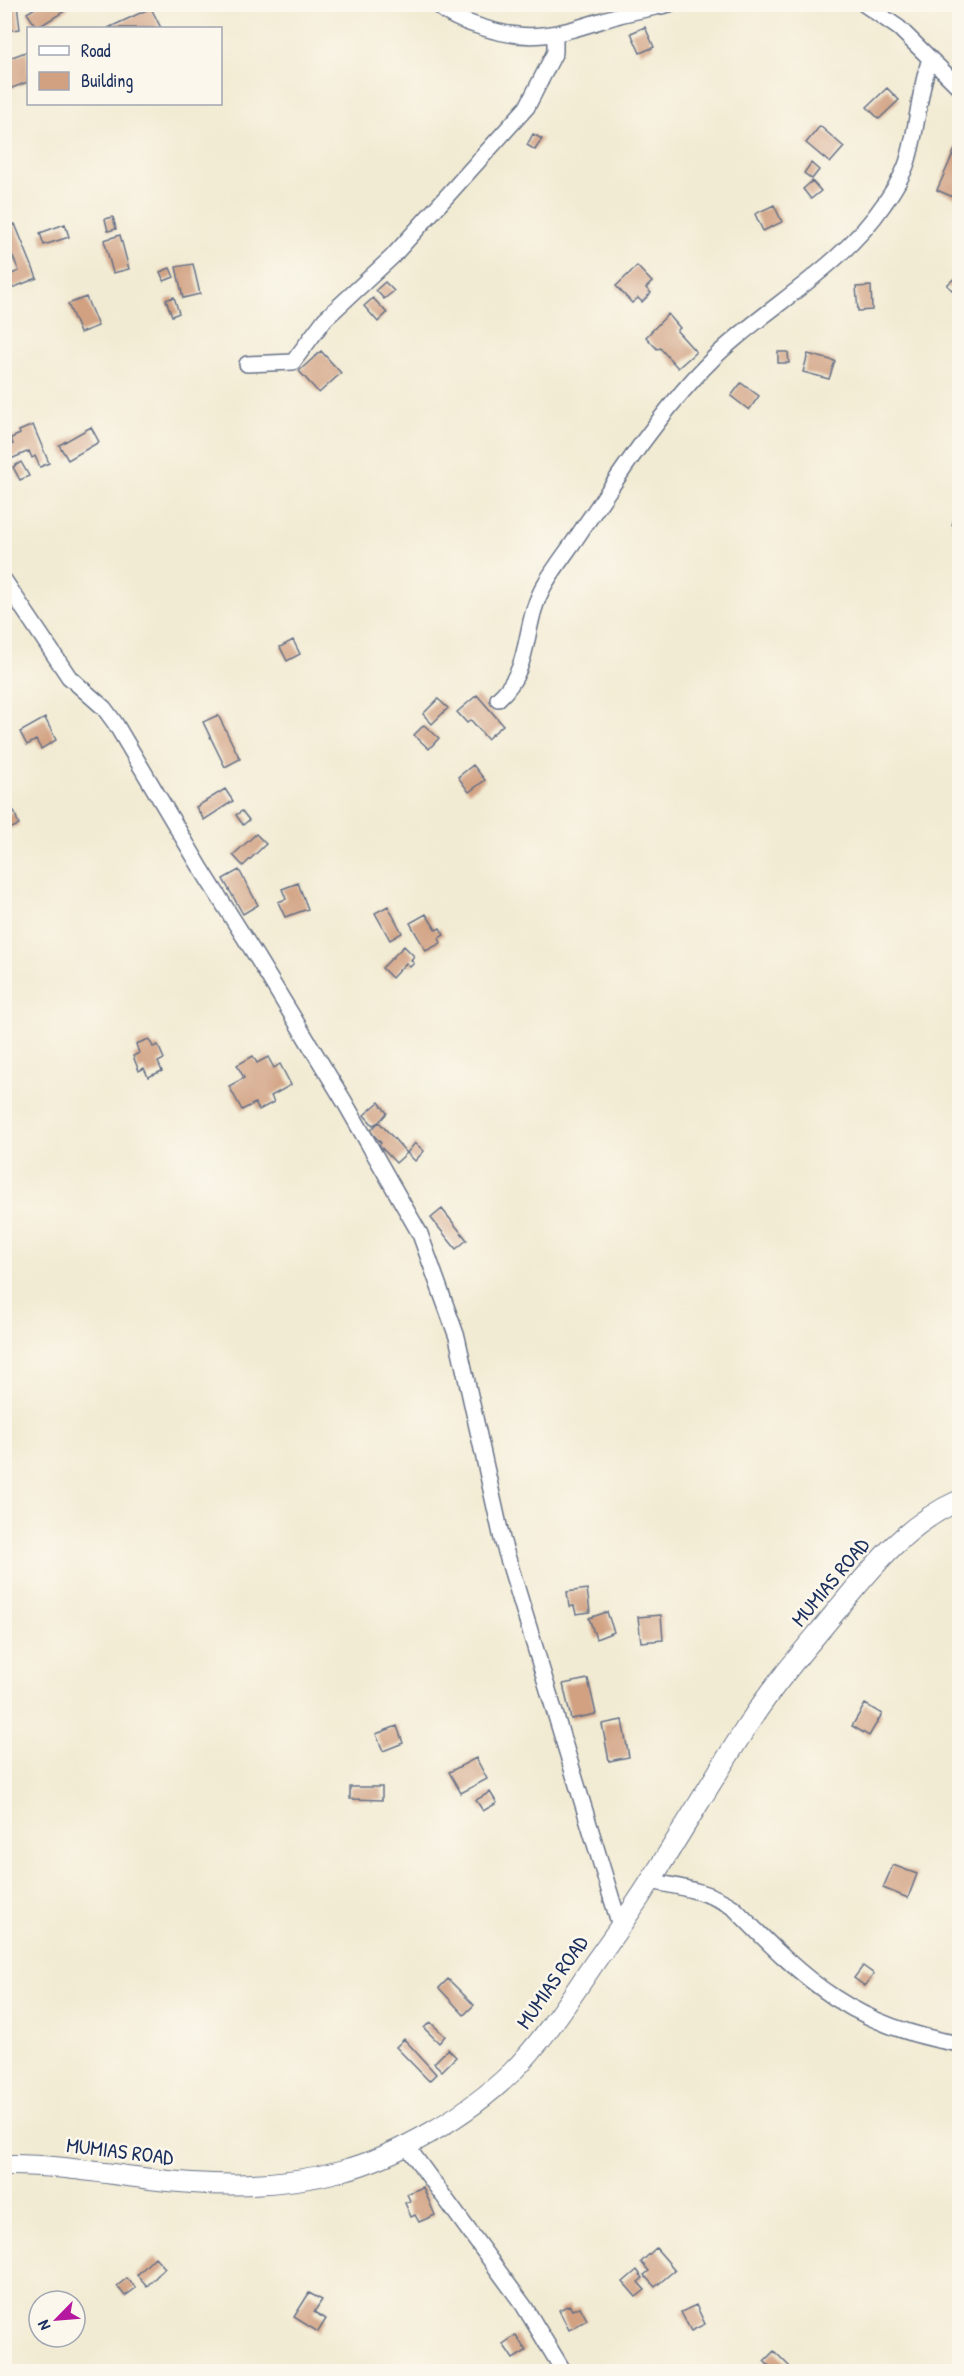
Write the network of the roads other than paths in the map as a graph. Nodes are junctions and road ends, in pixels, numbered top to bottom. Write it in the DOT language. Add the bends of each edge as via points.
graph roads {
  1 [pos="436,4"];
  2 [pos="670,4"];
  3 [pos="864,4"];
  4 [pos="555,34"];
  5 [pos="930,59"];
  6 [pos="960,88"];
  7 [pos="247,364"];
  8 [pos="4,580"];
  9 [pos="498,699"];
  10 [pos="960,1500"];
  11 [pos="651,1881"];
  12 [pos="620,1926"];
  13 [pos="960,2044"];
  14 [pos="406,2145"];
  15 [pos="4,2165"];
  16 [pos="564,2372"];
  1 -- 4 [label="street" via="453,16 504,35"];
  2 -- 4 [label="street"];
  3 -- 5 [label="street" via="899,28"];
  4 -- 7 [label="street" via="555,52 527,107 392,257 325,319 293,362"];
  5 -- 6 [label="street"];
  5 -- 9 [label="street" via="909,159 884,205 823,269 714,358 648,435 545,584 530,621 517,676"];
  8 -- 12 [label="street" via="69,677 115,723 420,1234 457,1337 502,1539"];
  10 -- 11 [label="street, MUMIAS ROAD" via="903,1535 789,1668 752,1718"];
  11 -- 12 [label="street, MUMIAS ROAD"];
  11 -- 13 [label="street" via="721,1899 808,1979 856,2012 889,2027"];
  12 -- 14 [label="street, MUMIAS ROAD" via="542,2039 509,2075 458,2114"];
  14 -- 15 [label="street, MUMIAS ROAD" via="341,2171 253,2185"];
  14 -- 16 [label="street" via="524,2306"];
}
